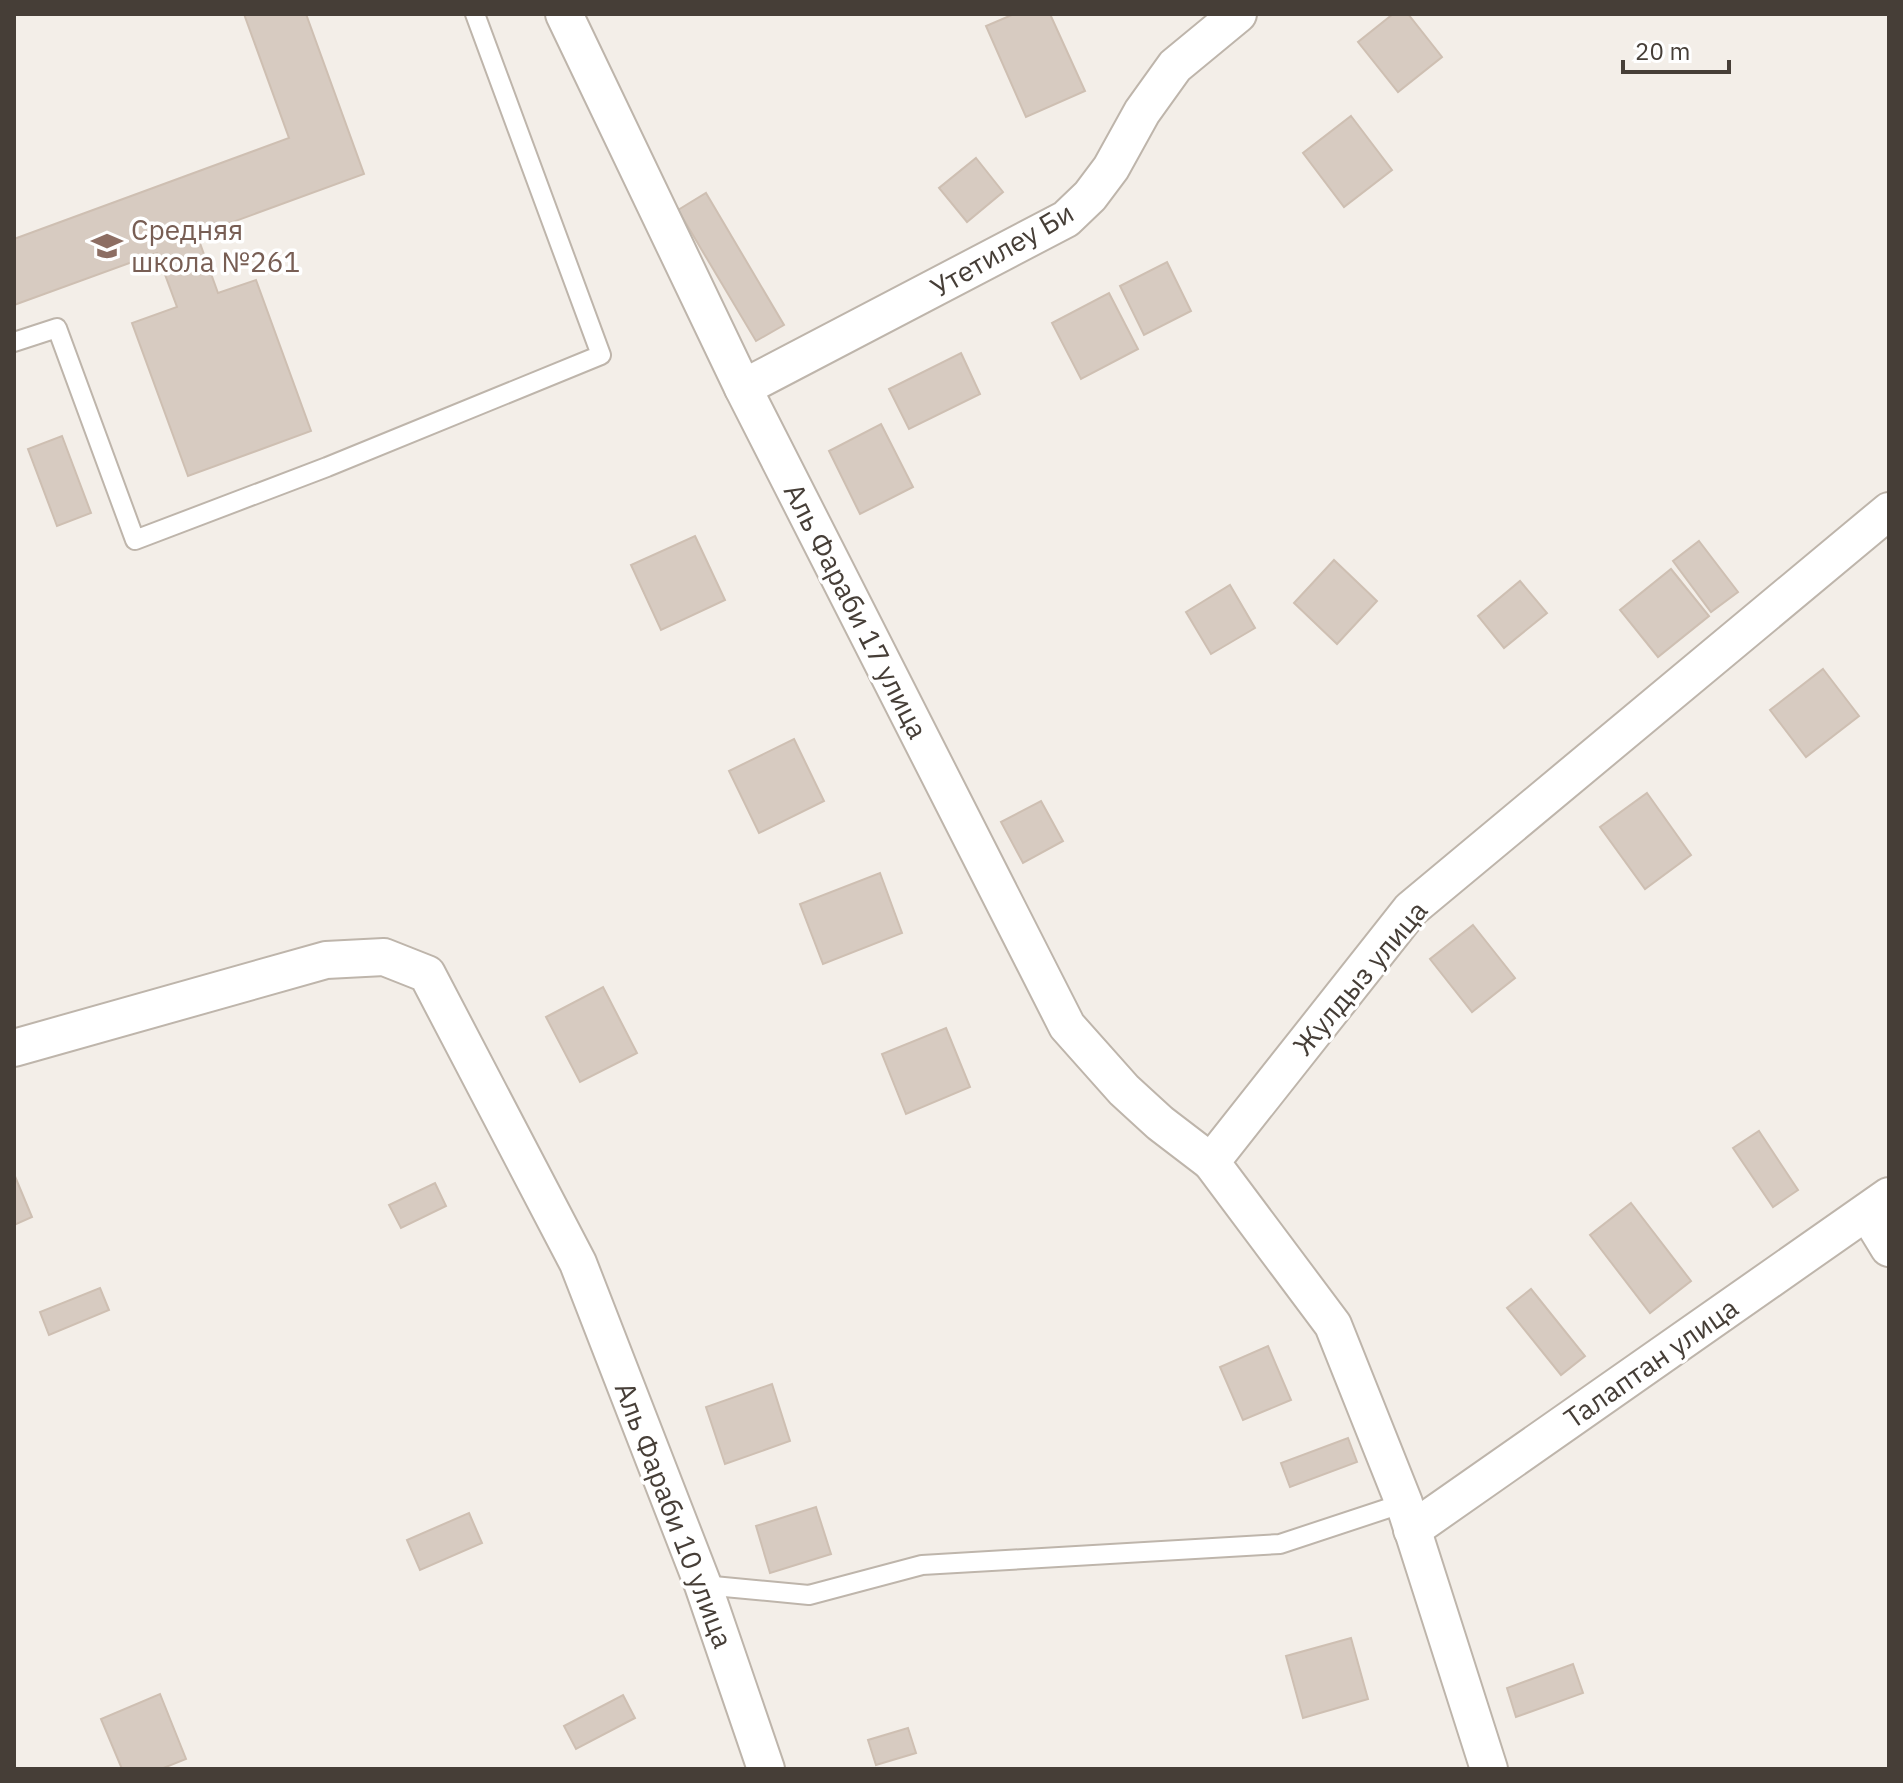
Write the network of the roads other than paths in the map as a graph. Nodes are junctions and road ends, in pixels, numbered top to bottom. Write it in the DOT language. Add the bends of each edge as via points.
graph roads {
  1 [pos="475,14"];
  2 [pos="564,14"];
  3 [pos="1238,14"];
  4 [pos="14,342"];
  5 [pos="743,388"];
  6 [pos="1889,511"];
  7 [pos="14,1048"];
  8 [pos="1211,1162"];
  9 [pos="1878,1204"];
  10 [pos="1889,1248"];
  11 [pos="1408,1516"];
  12 [pos="703,1585"];
  13 [pos="766,1769"];
  14 [pos="1489,1769"];
  1 -- 4 [label="lane" via="601,355 135,540 57,328"];
  2 -- 5 [label="street, Аль Фараби 17 улица"];
  3 -- 5 [label="street, Утетилеу Би" via="1175,66 1111,168 1066,219"];
  5 -- 8 [label="street, Аль Фараби 17 улица" via="1067,1026 1124,1090"];
  6 -- 8 [label="street, Жулдыз улица" via="1411,909"];
  7 -- 12 [label="street, Аль Фараби 10 улица" via="326,960 384,957 427,974 578,1263"];
  8 -- 11 [label="street" via="1333,1325"];
  9 -- 10 [label="street"];
  9 -- 11 [label="street, Талаптан улица"];
  11 -- 12 [label="lane" via="1280,1544 922,1565 809,1595"];
  11 -- 14 [label="street"];
  12 -- 13 [label="street, Аль Фараби 10 улица"];
}
